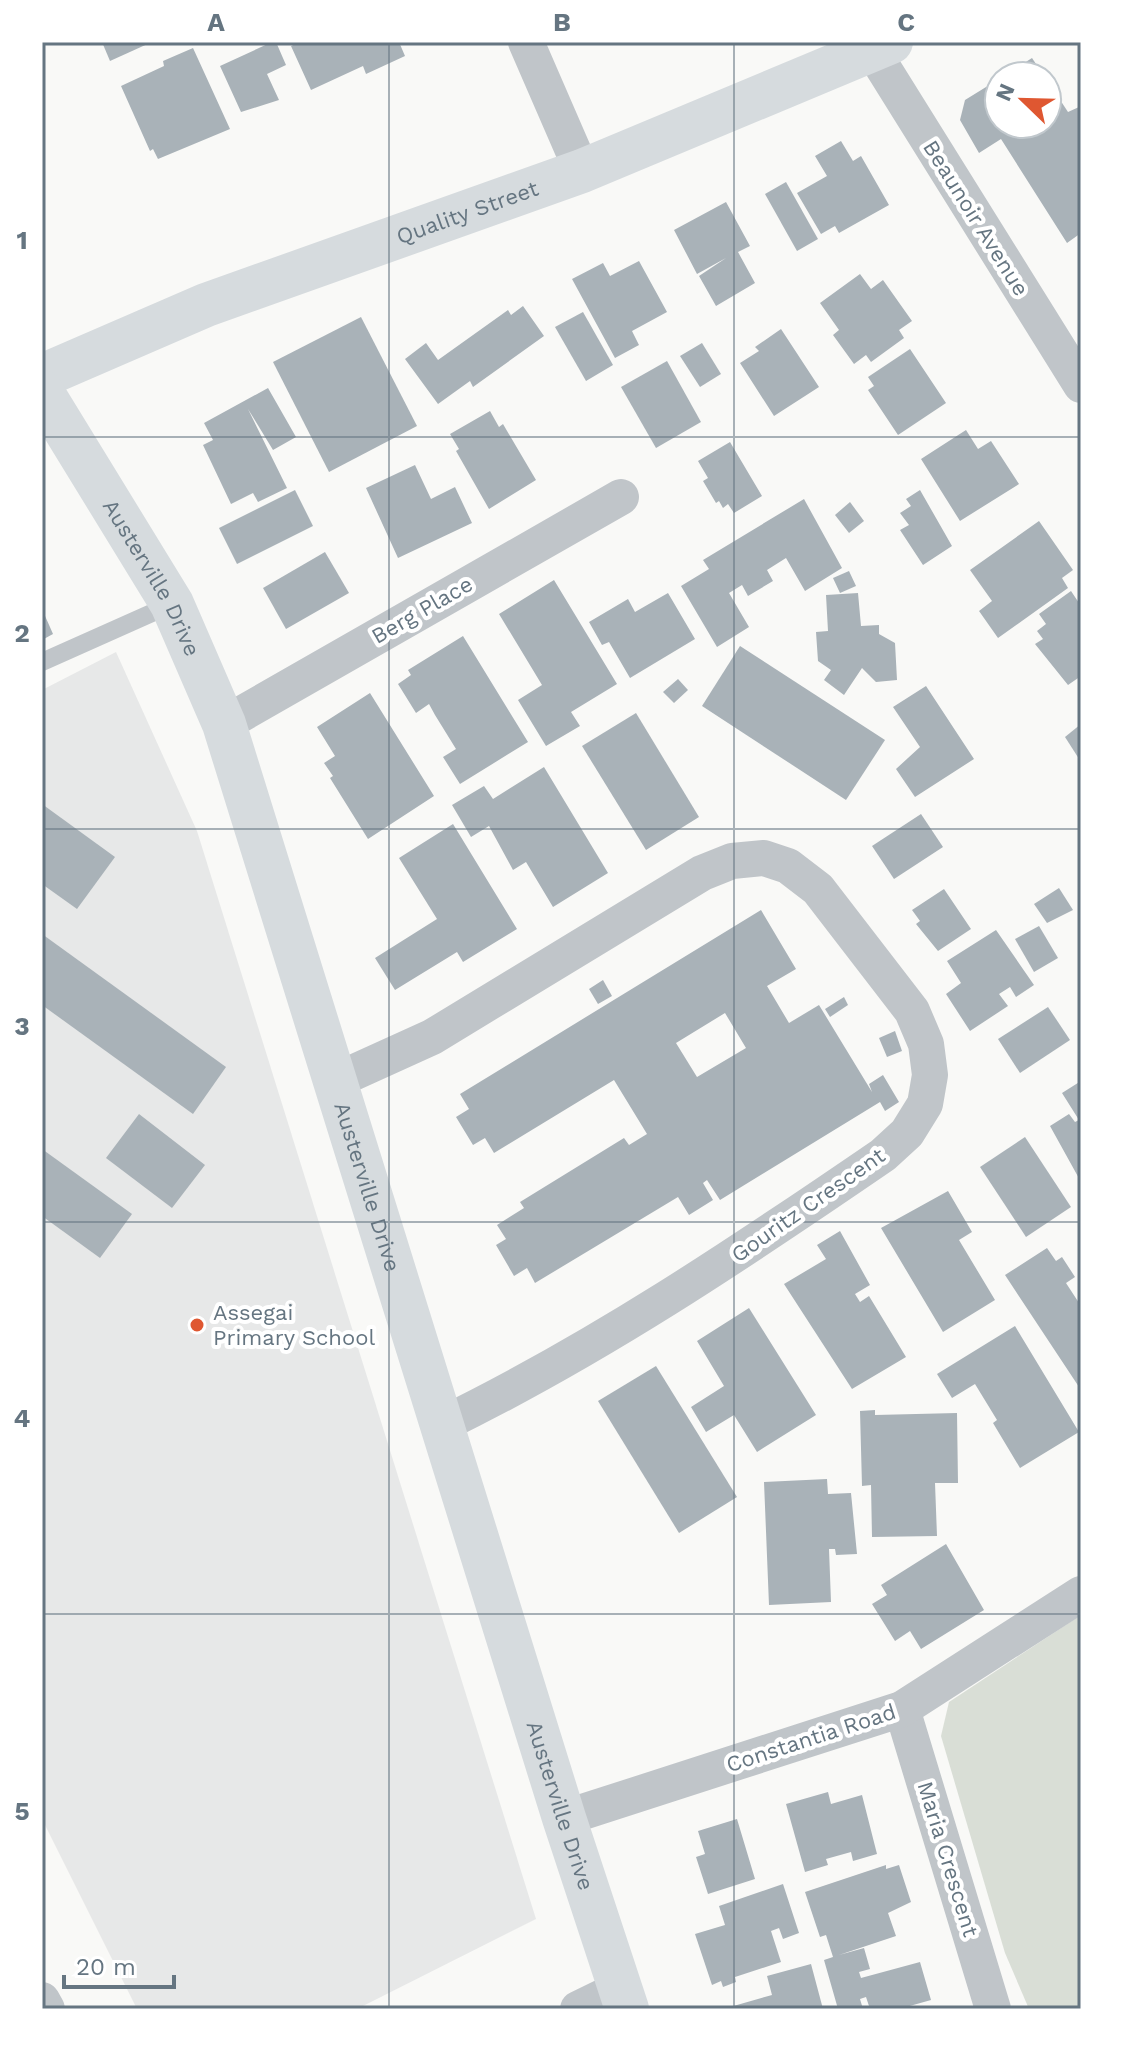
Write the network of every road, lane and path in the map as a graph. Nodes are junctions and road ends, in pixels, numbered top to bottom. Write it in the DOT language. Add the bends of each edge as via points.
graph roads {
  1 [pos="526,42"];
  2 [pos="882,46"];
  3 [pos="582,171"];
  4 [pos="42,376"];
  5 [pos="1081,385"];
  6 [pos="42,392"];
  7 [pos="621,497"];
  8 [pos="172,604"];
  9 [pos="42,662"];
  10 [pos="224,724"];
  11 [pos="335,1081"];
  12 [pos="441,1425"];
  13 [pos="1081,1594"];
  14 [pos="902,1709"];
  15 [pos="564,1818"];
  16 [pos="623,1999"];
  17 [pos="42,2000"];
  18 [pos="47,2009"];
  19 [pos="578,2009"];
  20 [pos="993,2009"];
  1 -- 3 [label="street"];
  2 -- 3 [label="street, Quality Street"];
  2 -- 5 [label="street, Beaunoir Avenue"];
  3 -- 4 [label="street, Quality Street" via="206,305"];
  6 -- 8 [label="street, Austerville Drive"];
  7 -- 10 [label="street, Berg Place"];
  8 -- 9 [label="lane"];
  8 -- 10 [label="street, Austerville Drive"];
  10 -- 11 [label="street, Austerville Drive"];
  11 -- 12 [label="street, Austerville Drive"];
  11 -- 12 [label="street, Gouritz Crescent" via="432,1037 702,873 732,861 764,858 788,866 818,889 912,1011 926,1044 930,1075 925,1104 907,1133 883,1155 711,1272 514,1390"];
  12 -- 15 [label="street, Austerville Drive"];
  13 -- 14 [label="street, Constantia Road"];
  14 -- 15 [label="street, Constantia Road"];
  14 -- 20 [label="street, Maria Crescent"];
  15 -- 16 [label="street, Austerville Drive"];
  16 -- 19 [label="street"];
  17 -- 18 [label="street"];
}
